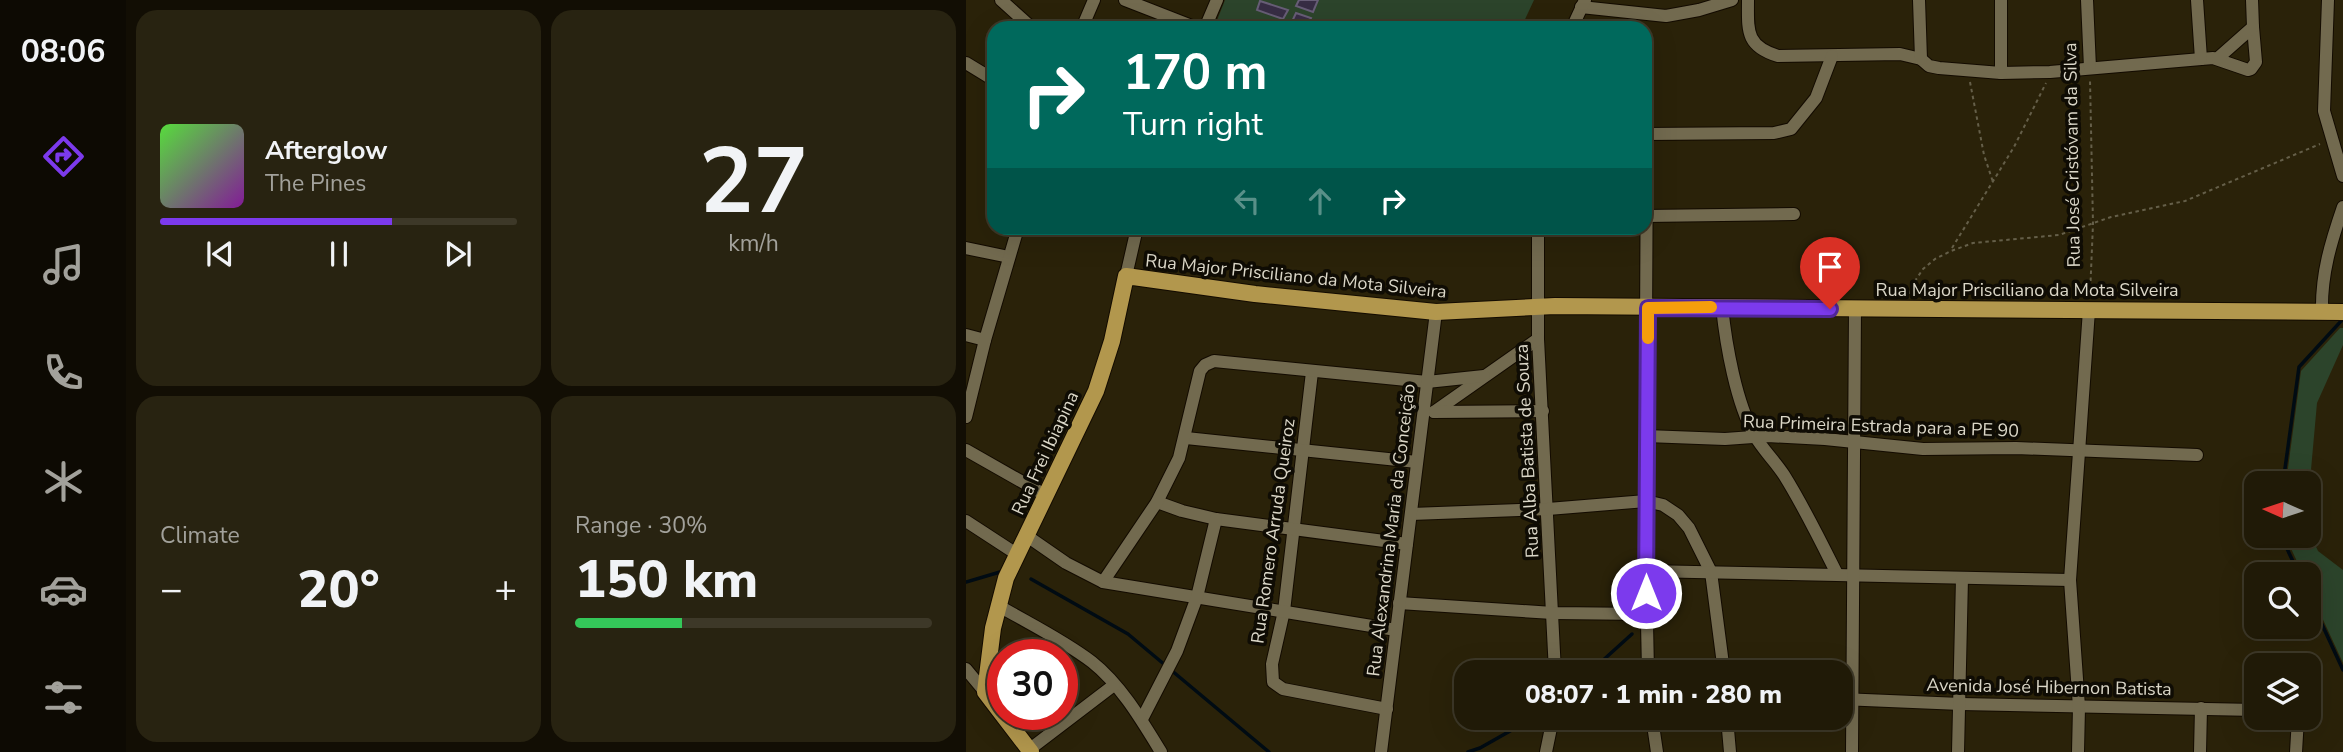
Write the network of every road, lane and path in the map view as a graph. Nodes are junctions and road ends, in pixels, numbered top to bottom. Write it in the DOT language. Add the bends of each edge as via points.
graph roads {
  1 [pos="1000,0"];
  2 [pos="1094,0"];
  3 [pos="1125,0"];
  4 [pos="1217,0"];
  5 [pos="1732,0"];
  6 [pos="1748,0"];
  7 [pos="1919,0"];
  8 [pos="2001,0"];
  9 [pos="2087,0"];
  10 [pos="2197,0"];
  11 [pos="2252,0"];
  12 [pos="2328,0"];
  13 [pos="1583,4"];
  14 [pos="1024,21"];
  15 [pos="1085,21"];
  16 [pos="1178,21"];
  17 [pos="1208,21"];
  18 [pos="1575,21"];
  19 [pos="2253,27"];
  20 [pos="1832,56"];
  21 [pos="2218,58"];
  22 [pos="1921,59"];
  23 [pos="2201,59"];
  24 [pos="966,63"];
  25 [pos="2090,68"];
  26 [pos="1968,71"];
  27 [pos="2050,72"];
  28 [pos="2001,73"];
  29 [pos="987,76"];
  30 [pos="1652,134"];
  31 [pos="2332,138"];
  32 [pos="2343,176"];
  33 [pos="1993,182"];
  34 [pos="2343,207"];
  35 [pos="1794,214"];
  36 [pos="1652,216"];
  37 [pos="2093,224"];
  38 [pos="1016,235"];
  39 [pos="1135,235"];
  40 [pos="1538,235"];
  41 [pos="1646,235"];
  42 [pos="966,248"];
  43 [pos="1951,251"];
  44 [pos="1009,257"];
  45 [pos="1126,276"];
  46 [pos="1537,307"];
  47 [pos="1722,307"];
  48 [pos="1648,308"];
  49 [pos="1855,309"];
  50 [pos="1906,309"];
  51 [pos="2089,310"];
  52 [pos="1436,312"];
  53 [pos="2333,312"];
  54 [pos="966,335"];
  55 [pos="1538,339"];
  56 [pos="985,340"];
  57 [pos="1312,372"];
  58 [pos="1484,376"];
  59 [pos="1427,382"];
  60 [pos="1543,411"];
  61 [pos="1429,412"];
  62 [pos="966,417"];
  63 [pos="1646,436"];
  64 [pos="1755,437"];
  65 [pos="1186,438"];
  66 [pos="1854,442"];
  67 [pos="966,450"];
  68 [pos="2080,450"];
  69 [pos="1302,451"];
  70 [pos="2197,455"];
  71 [pos="1417,463"];
  72 [pos="1047,496"];
  73 [pos="1646,501"];
  74 [pos="1157,502"];
  75 [pos="1548,509"];
  76 [pos="1410,514"];
  77 [pos="1216,519"];
  78 [pos="966,521"];
  79 [pos="1295,529"];
  80 [pos="1027,536"];
  81 [pos="1407,544"];
  82 [pos="1017,555"];
  83 [pos="1646,572"];
  84 [pos="1711,572"];
  85 [pos="1837,574"];
  86 [pos="1853,574"];
  87 [pos="1962,578"];
  88 [pos="2070,580"];
  89 [pos="1103,582"];
  90 [pos="1196,597"];
  91 [pos="1399,603"];
  92 [pos="999,606"];
  93 [pos="1284,611"];
  94 [pos="1553,613"];
  95 [pos="1646,614"];
  96 [pos="1396,630"];
  97 [pos="1555,660"];
  98 [pos="1648,660"];
  99 [pos="1722,660"];
  100 [pos="1849,660"];
  101 [pos="966,669"];
  102 [pos="1114,685"];
  103 [pos="985,692"];
  104 [pos="1853,699"];
  105 [pos="1961,704"];
  106 [pos="2079,706"];
  107 [pos="2201,708"];
  108 [pos="1387,709"];
  109 [pos="2244,709"];
  110 [pos="1142,719"];
  111 [pos="1551,730"];
  112 [pos="1654,730"];
  113 [pos="1728,730"];
  114 [pos="1850,730"];
  115 [pos="2297,730"];
  116 [pos="1030,751"];
  117 [pos="1161,752"];
  118 [pos="1381,752"];
  119 [pos="1546,752"];
  120 [pos="1657,752"];
  121 [pos="1730,752"];
  122 [pos="1852,752"];
  123 [pos="1958,752"];
  124 [pos="2078,752"];
  125 [pos="2200,752"];
  126 [pos="2296,752"];
  1 -- 14 [label="street"];
  2 -- 15 [label="street"];
  3 -- 16 [label="street"];
  4 -- 17 [label="street"];
  5 -- 13 [label="street" via="1666,16"];
  6 -- 20 [label="street" via="1748,30 1755,45 1765,52"];
  7 -- 22 [label="street"];
  8 -- 28 [label="street"];
  9 -- 25 [label="street, Rua José Cristóvam da Silva"];
  10 -- 23 [label="street"];
  11 -- 19 [label="street"];
  12 -- 31 [label="street" via="2324,111"];
  13 -- 18 [label="street"];
  19 -- 21 [label="street"];
  19 -- 21 [label="street" via="2256,62 2251,69"];
  20 -- 22 [label="street" via="1900,54"];
  20 -- 30 [label="street" via="1816,99 1791,129"];
  21 -- 23 [label="street"];
  22 -- 26 [label="street" via="1930,66"];
  23 -- 25 [label="street"];
  24 -- 29 [label="street"];
  25 -- 27 [label="street"];
  25 -- 37 [label="path, Rua José Cristóvam da Silva"];
  26 -- 28 [label="street"];
  26 -- 33 [label="path"];
  27 -- 28 [label="street"];
  27 -- 33 [label="path" via="2027,125"];
  31 -- 32 [label="street"];
  31 -- 37 [label="path" via="2185,201"];
  33 -- 43 [label="path"];
  34 -- 53 [label="street" via="2326,260 2321,295"];
  35 -- 36 [label="street"];
  37 -- 43 [label="path" via="2059,235 1973,243"];
  37 -- 51 [label="path, Rua José Cristóvam da Silva"];
  38 -- 44 [label="street"];
  39 -- 45 [label="street, Rua Frei Ibiapina"];
  40 -- 46 [label="street, Rua Alba Batista de Souza"];
  41 -- 48 [label="street"];
  42 -- 44 [label="street"];
  43 -- 50 [label="path" via="1923,269 1911,287"];
  44 -- 56 [label="street"];
  45 -- 52 [label="main road, Rua Major Prisciliano da Mota Silveira"];
  45 -- 72 [label="main road, Rua Frei Ibiapina" via="1096,391"];
  46 -- 48 [label="main road, Rua Major Prisciliano da Mota Silveira"];
  46 -- 52 [label="main road, Rua Major Prisciliano da Mota Silveira"];
  46 -- 55 [label="street, Rua Alba Batista de Souza"];
  47 -- 48 [label="main road, Rua Major Prisciliano da Mota Silveira"];
  47 -- 49 [label="main road, Rua Major Prisciliano da Mota Silveira"];
  47 -- 64 [label="street" via="1735,376"];
  48 -- 63 [label="street"];
  49 -- 50 [label="main road, Rua Major Prisciliano da Mota Silveira"];
  49 -- 66 [label="street"];
  50 -- 51 [label="main road, Rua Major Prisciliano da Mota Silveira"];
  51 -- 53 [label="main road, Rua Major Prisciliano da Mota Silveira"];
  51 -- 68 [label="street"];
  52 -- 59 [label="street, Rua Alexandrina Maria da Conceição"];
  54 -- 56 [label="street"];
  55 -- 58 [label="street"];
  55 -- 60 [label="street, Rua Alba Batista de Souza"];
  56 -- 62 [label="street"];
  57 -- 59 [label="street"];
  57 -- 65 [label="street" via="1214,361 1205,365"];
  57 -- 69 [label="street, Rua Romero Arruda Queiroz"];
  58 -- 59 [label="street"];
  58 -- 61 [label="street"];
  59 -- 61 [label="street, Rua Alexandrina Maria da Conceição"];
  60 -- 61 [label="street"];
  60 -- 75 [label="street, Rua Alba Batista de Souza"];
  61 -- 71 [label="street, Rua Alexandrina Maria da Conceição"];
  63 -- 64 [label="street, Rua Primeira Estrada para a PE 90"];
  63 -- 73 [label="street"];
  64 -- 66 [label="street, Rua Primeira Estrada para a PE 90"];
  64 -- 85 [label="street" via="1784,475"];
  65 -- 69 [label="street"];
  65 -- 74 [label="street"];
  66 -- 68 [label="street, Rua Primeira Estrada para a PE 90" via="1923,449"];
  66 -- 86 [label="street"];
  67 -- 72 [label="street"];
  68 -- 70 [label="street, Rua Primeira Estrada para a PE 90"];
  68 -- 88 [label="street"];
  69 -- 71 [label="street"];
  69 -- 79 [label="street, Rua Romero Arruda Queiroz"];
  71 -- 76 [label="street, Rua Alexandrina Maria da Conceição"];
  72 -- 80 [label="main road, Rua Frei Ibiapina"];
  73 -- 75 [label="street"];
  73 -- 83 [label="street"];
  73 -- 84 [label="street" via="1678,515"];
  74 -- 77 [label="street"];
  74 -- 89 [label="street"];
  75 -- 76 [label="street"];
  75 -- 94 [label="street, Rua Alba Batista de Souza"];
  76 -- 81 [label="street, Rua Alexandrina Maria da Conceição"];
  77 -- 79 [label="street"];
  77 -- 90 [label="street"];
  78 -- 82 [label="street"];
  79 -- 81 [label="street"];
  79 -- 93 [label="street, Rua Romero Arruda Queiroz"];
  80 -- 82 [label="main road, Rua Frei Ibiapina"];
  80 -- 89 [label="street"];
  81 -- 91 [label="street, Rua Alexandrina Maria da Conceição"];
  82 -- 92 [label="main road, Rua Frei Ibiapina"];
  83 -- 84 [label="street"];
  83 -- 95 [label="street"];
  84 -- 85 [label="street"];
  84 -- 99 [label="street"];
  85 -- 86 [label="street"];
  86 -- 87 [label="street"];
  86 -- 100 [label="street"];
  87 -- 88 [label="street"];
  87 -- 105 [label="street"];
  88 -- 106 [label="street"];
  89 -- 90 [label="street"];
  90 -- 93 [label="street"];
  90 -- 110 [label="street" via="1176,654"];
  91 -- 94 [label="street"];
  91 -- 96 [label="street, Rua Alexandrina Maria da Conceição"];
  92 -- 102 [label="street" via="1069,646"];
  92 -- 103 [label="main road, Rua Frei Ibiapina"];
  93 -- 96 [label="street"];
  93 -- 108 [label="street, Rua Romero Arruda Queiroz" via="1273,682 1283,689"];
  94 -- 95 [label="street"];
  94 -- 97 [label="street, Rua Alba Batista de Souza"];
  95 -- 98 [label="street"];
  96 -- 108 [label="street, Rua Alexandrina Maria da Conceição"];
  101 -- 103 [label="street"];
  102 -- 110 [label="street"];
  102 -- 116 [label="street"];
  103 -- 116 [label="main road"];
  104 -- 105 [label="street, Avenida José Hibernon Batista"];
  105 -- 106 [label="street, Avenida José Hibernon Batista"];
  105 -- 123 [label="street"];
  106 -- 107 [label="street, Avenida José Hibernon Batista"];
  106 -- 124 [label="street"];
  107 -- 109 [label="street, Avenida José Hibernon Batista"];
  107 -- 125 [label="street"];
  108 -- 118 [label="street, Rua Alexandrina Maria da Conceição"];
  110 -- 117 [label="street"];
  111 -- 119 [label="street"];
  112 -- 120 [label="street"];
  113 -- 121 [label="street"];
  114 -- 122 [label="street"];
  115 -- 126 [label="street"];
}
